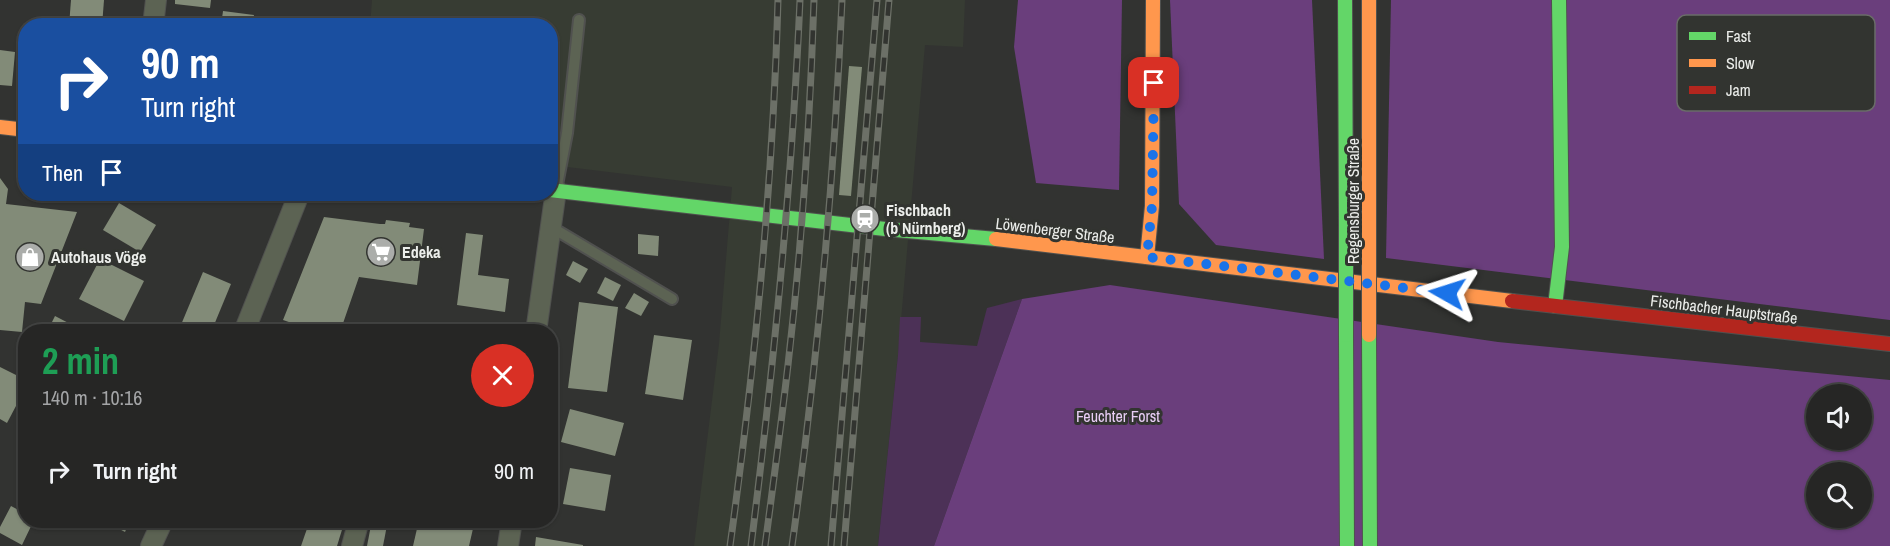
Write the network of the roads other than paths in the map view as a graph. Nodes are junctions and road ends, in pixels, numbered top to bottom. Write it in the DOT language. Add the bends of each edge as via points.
graph roads {
  1 [pos="156,0"];
  2 [pos="1153,0"];
  3 [pos="1345,0"];
  4 [pos="1377,0"];
  5 [pos="1559,0"];
  6 [pos="1369,6"];
  7 [pos="154,18"];
  8 [pos="579,20"];
  9 [pos="0,127"];
  10 [pos="18,129"];
  11 [pos="558,170"];
  12 [pos="558,191"];
  13 [pos="296,201"];
  14 [pos="552,201"];
  15 [pos="551,227"];
  16 [pos="1147,257"];
  17 [pos="672,299"];
  18 [pos="1555,306"];
  19 [pos="247,324"];
  20 [pos="537,324"];
  21 [pos="1890,345"];
  22 [pos="159,528"];
  23 [pos="357,528"];
  24 [pos="511,528"];
  25 [pos="151,546"];
  26 [pos="352,546"];
  27 [pos="508,546"];
  28 [pos="1347,546"];
  29 [pos="1370,546"];
  1 -- 7 [label="street"];
  2 -- 16 [label="main road" via="1152,206"];
  3 -- 28 [label="main road, Regensburger Straße, bridge"];
  4 -- 6 [label="main road"];
  5 -- 18 [label="main road" via="1562,248"];
  6 -- 29 [label="main road, Regensburger Straße, bridge"];
  8 -- 11 [label="lane" via="567,133"];
  9 -- 10 [label="main road"];
  12 -- 16 [label="main road, Löwenberger Straße"];
  13 -- 19 [label="street"];
  14 -- 15 [label="street"];
  15 -- 17 [label="lane"];
  15 -- 20 [label="street"];
  16 -- 18 [label="main road, Löwenberger Straße"];
  18 -- 21 [label="main road, Fischbacher Hauptstraße"];
  22 -- 25 [label="street"];
  23 -- 26 [label="street"];
  24 -- 27 [label="street"];
}
